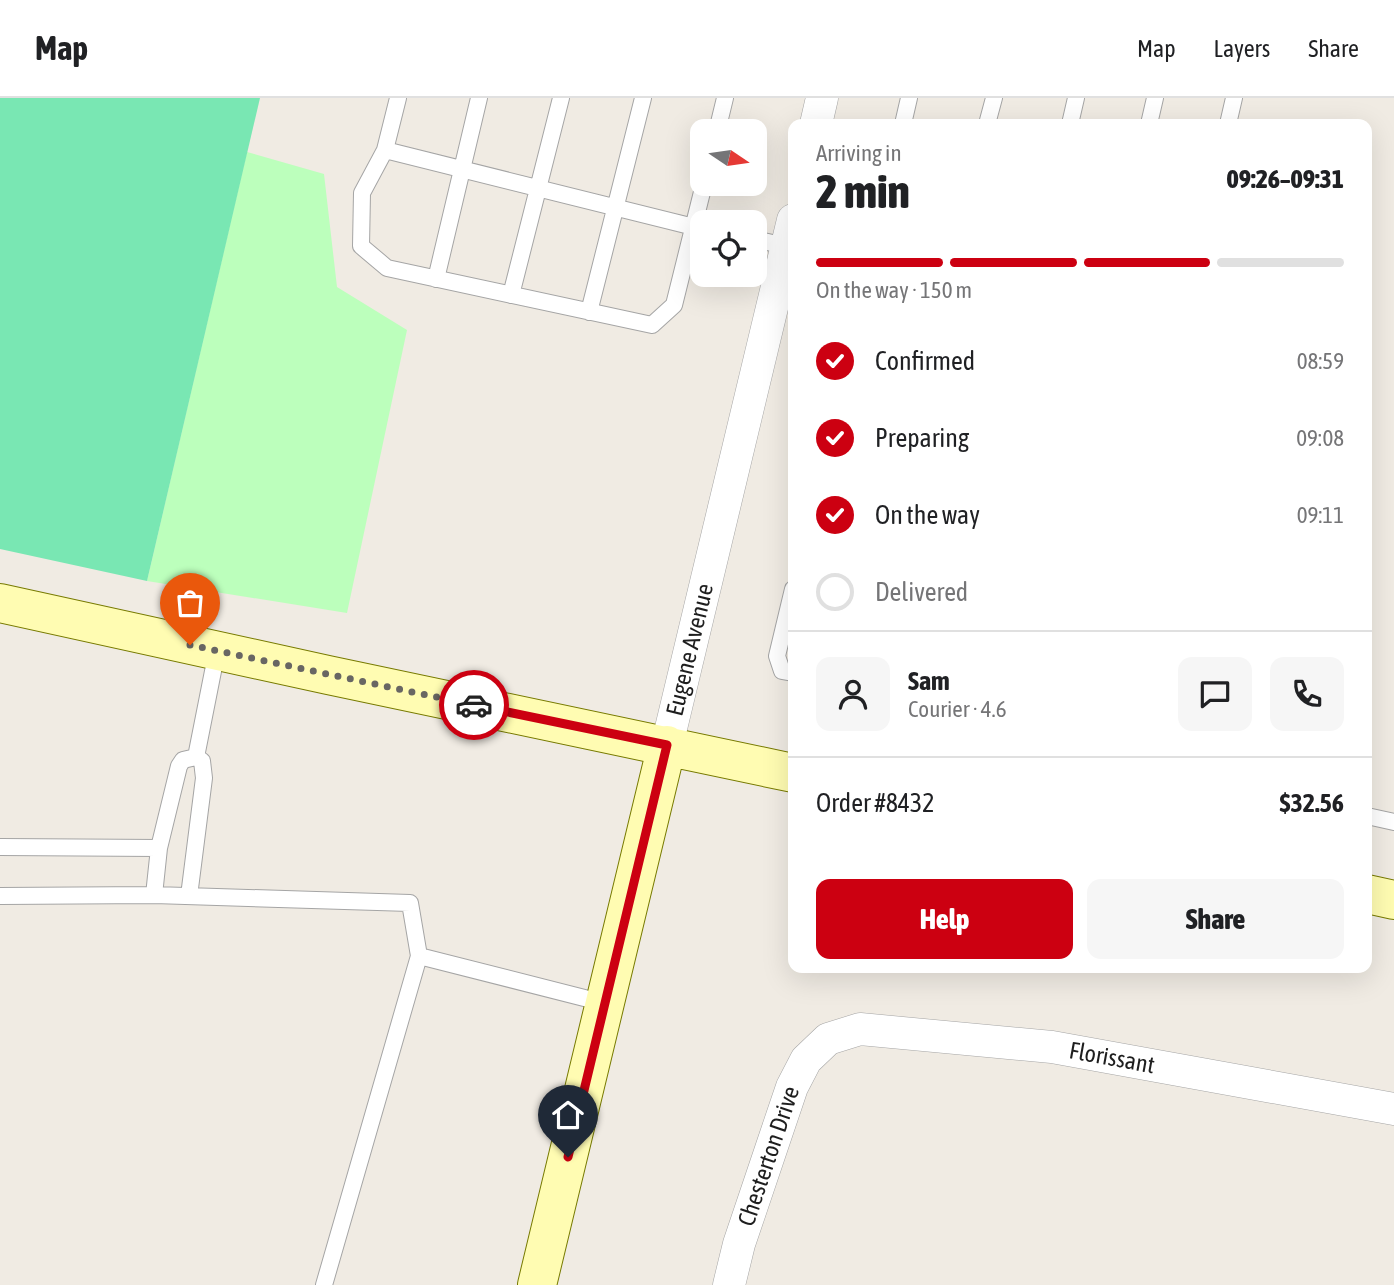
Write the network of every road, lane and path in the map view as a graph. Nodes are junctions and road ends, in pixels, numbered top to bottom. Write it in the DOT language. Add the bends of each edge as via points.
graph roads {
  1 [pos="398,98"];
  2 [pos="479,98"];
  3 [pos="561,98"];
  4 [pos="643,98"];
  5 [pos="725,98"];
  6 [pos="822,98"];
  7 [pos="909,98"];
  8 [pos="993,98"];
  9 [pos="1076,98"];
  10 [pos="1155,98"];
  11 [pos="1234,98"];
  12 [pos="720,119"];
  13 [pos="817,119"];
  14 [pos="904,119"];
  15 [pos="988,119"];
  16 [pos="1071,119"];
  17 [pos="1150,119"];
  18 [pos="1229,119"];
  19 [pos="385,150"];
  20 [pos="461,169"];
  21 [pos="537,188"];
  22 [pos="615,207"];
  23 [pos="690,226"];
  24 [pos="788,238"];
  25 [pos="767,239"];
  26 [pos="788,250"];
  27 [pos="690,254"];
  28 [pos="436,279"];
  29 [pos="511,295"];
  30 [pos="589,312"];
  31 [pos="0,603"];
  32 [pos="788,610"];
  33 [pos="217,651"];
  34 [pos="788,672"];
  35 [pos="667,745"];
  36 [pos="195,757"];
  37 [pos="788,772"];
  38 [pos="171,793"];
  39 [pos="201,800"];
  40 [pos="1372,817"];
  41 [pos="1394,822"];
  42 [pos="0,847"];
  43 [pos="159,848"];
  44 [pos="154,895"];
  45 [pos="1372,895"];
  46 [pos="0,896"];
  47 [pos="189,896"];
  48 [pos="1394,900"];
  49 [pos="419,956"];
  50 [pos="604,1003"];
  51 [pos="828,1039"];
  52 [pos="1394,1109"];
  53 [pos="324,1285"];
  54 [pos="537,1285"];
  55 [pos="729,1285"];
  1 -- 19 [label="lane"];
  2 -- 20 [label="lane"];
  3 -- 21 [label="lane"];
  4 -- 22 [label="lane"];
  5 -- 12 [label="lane"];
  6 -- 13 [label="street"];
  7 -- 14 [label="lane"];
  8 -- 15 [label="lane"];
  9 -- 16 [label="lane"];
  10 -- 17 [label="lane"];
  11 -- 18 [label="lane"];
  19 -- 20 [label="lane"];
  19 -- 28 [label="lane" via="362,193 361,246 387,268"];
  20 -- 21 [label="lane"];
  20 -- 28 [label="lane"];
  21 -- 22 [label="lane"];
  21 -- 29 [label="lane"];
  22 -- 23 [label="lane"];
  22 -- 30 [label="lane"];
  24 -- 25 [label="lane"];
  26 -- 35 [label="street, Eugene Avenue"];
  27 -- 30 [label="lane" via="674,305 652,325"];
  28 -- 29 [label="lane"];
  29 -- 30 [label="lane"];
  31 -- 33 [label="main road"];
  32 -- 34 [label="lane" via="777,656 782,671"];
  33 -- 35 [label="main road"];
  33 -- 36 [label="lane"];
  35 -- 37 [label="main road"];
  35 -- 50 [label="main road, Eugene Avenue"];
  36 -- 38 [label="lane" via="183,760"];
  36 -- 39 [label="lane" via="205,769"];
  38 -- 39 [label="lane"];
  38 -- 43 [label="lane"];
  39 -- 47 [label="lane"];
  40 -- 41 [label="lane"];
  42 -- 43 [label="lane"];
  43 -- 44 [label="lane"];
  44 -- 46 [label="lane"];
  44 -- 47 [label="lane"];
  45 -- 48 [label="main road"];
  47 -- 49 [label="lane" via="410,903"];
  49 -- 50 [label="lane"];
  49 -- 53 [label="lane"];
  50 -- 54 [label="main road, Eugene Avenue"];
  51 -- 52 [label="street, Florissant" via="860,1029 1052,1047"];
  51 -- 55 [label="street, Chesterton Drive" via="806,1060 792,1087"];
}
